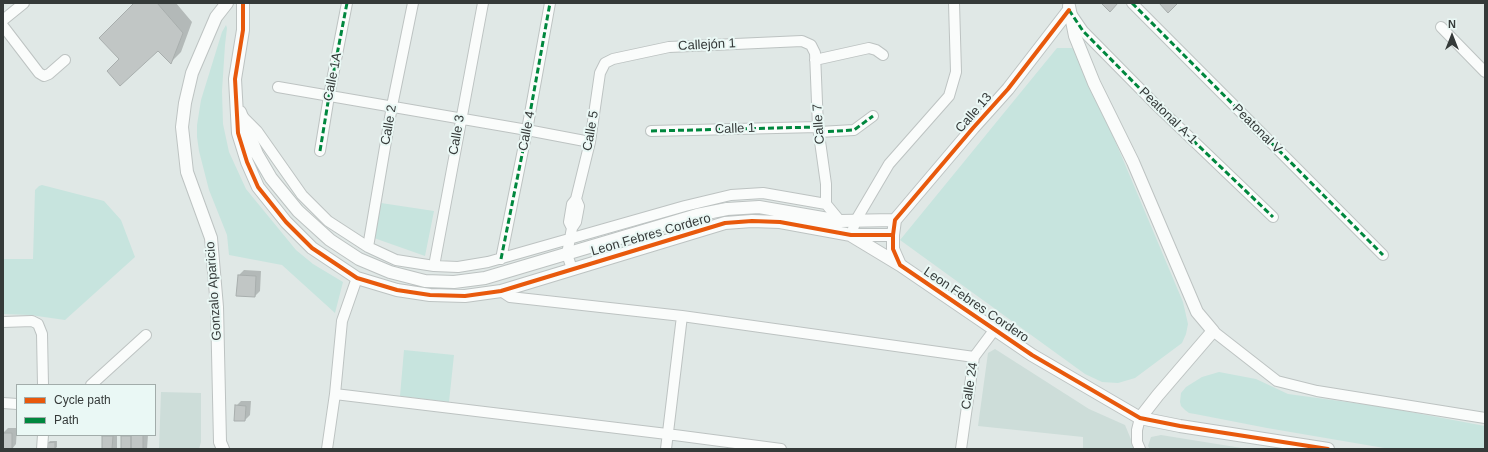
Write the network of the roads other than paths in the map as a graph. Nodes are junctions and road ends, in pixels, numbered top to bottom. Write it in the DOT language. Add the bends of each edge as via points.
graph roads {
  1 [pos="24,3"];
  2 [pos="227,3"];
  3 [pos="243,3"];
  4 [pos="347,3"];
  5 [pos="413,3"];
  6 [pos="483,3"];
  7 [pos="550,3"];
  8 [pos="954,3"];
  9 [pos="1132,3"];
  10 [pos="1069,6"];
  11 [pos="3,20"];
  12 [pos="3,26"];
  13 [pos="1441,27"];
  14 [pos="811,45"];
  15 [pos="883,54"];
  16 [pos="65,60"];
  17 [pos="815,60"];
  18 [pos="605,63"];
  19 [pos="1485,72"];
  20 [pos="278,87"];
  21 [pos="329,96"];
  22 [pos="392,106"];
  23 [pos="239,110"];
  24 [pos="873,116"];
  25 [pos="460,119"];
  26 [pos="818,129"];
  27 [pos="528,130"];
  28 [pos="651,131"];
  29 [pos="590,142"];
  30 [pos="320,151"];
  31 [pos="260,159"];
  32 [pos="248,166"];
  33 [pos="826,204"];
  34 [pos="1273,217"];
  35 [pos="856,220"];
  36 [pos="896,220"];
  37 [pos="840,221"];
  38 [pos="893,235"];
  39 [pos="851,236"];
  40 [pos="570,240"];
  41 [pos="368,247"];
  42 [pos="567,254"];
  43 [pos="1383,255"];
  44 [pos="500,259"];
  45 [pos="900,265"];
  46 [pos="434,266"];
  47 [pos="572,269"];
  48 [pos="357,278"];
  49 [pos="501,291"];
  50 [pos="682,316"];
  51 [pos="3,322"];
  52 [pos="995,329"];
  53 [pos="1213,331"];
  54 [pos="146,335"];
  55 [pos="974,357"];
  56 [pos="43,384"];
  57 [pos="92,384"];
  58 [pos="335,394"];
  59 [pos="3,403"];
  60 [pos="16,404"];
  61 [pos="1140,418"];
  62 [pos="1485,418"];
  63 [pos="667,434"];
  64 [pos="43,436"];
  65 [pos="42,449"];
  66 [pos="223,449"];
  67 [pos="327,449"];
  68 [pos="666,449"];
  69 [pos="781,449"];
  70 [pos="961,449"];
  71 [pos="1140,449"];
  72 [pos="1328,449"];
  1 -- 11 [label="street"];
  2 -- 66 [label="street, Gonzalo Aparicio" via="216,16 192,73 182,127 187,172 211,238 217,307 220,442"];
  3 -- 23 [label="street, Leon Febres Cordero" via="243,30 236,80"];
  4 -- 21 [label="street, Calle 1A"];
  5 -- 22 [label="street, Calle 2"];
  6 -- 25 [label="street, Calle 3"];
  7 -- 27 [label="street, Calle 4"];
  8 -- 35 [label="street" via="956,72 949,96 889,164"];
  9 -- 43 [label="street, Peatonal V"];
  10 -- 34 [label="street, Peatonal A-1" via="1083,31"];
  10 -- 36 [label="street, Calle 13" via="1008,89"];
  10 -- 53 [label="street" via="1075,36 1094,83 1133,162 1197,312"];
  12 -- 16 [label="street" via="44,76"];
  13 -- 19 [label="street"];
  14 -- 17 [label="street, Calle 7"];
  14 -- 18 [label="street, Callejón 1" via="802,41 669,47"];
  15 -- 17 [label="street" via="869,48"];
  17 -- 26 [label="street, Calle 7"];
  18 -- 29 [label="street, Calle 5" via="600,73"];
  20 -- 21 [label="street"];
  21 -- 22 [label="street"];
  21 -- 30 [label="street, Calle 1A"];
  22 -- 25 [label="street"];
  22 -- 41 [label="street, Calle 2"];
  23 -- 31 [label="street, Leon Febres Cordero"];
  23 -- 32 [label="street, Leon Febres Cordero" via="238,133"];
  23 -- 41 [label="street" via="302,195 328,222"];
  24 -- 26 [label="street, Calle 1" via="854,130"];
  25 -- 27 [label="street"];
  25 -- 46 [label="street, Calle 3"];
  26 -- 28 [label="street, Calle 1"];
  26 -- 33 [label="street, Calle 7" via="826,184"];
  27 -- 29 [label="street"];
  27 -- 44 [label="street, Calle 4"];
  29 -- 40 [label="street, Calle 5" via="576,199 572,204"];
  31 -- 32 [label="street" via="252,160"];
  31 -- 42 [label="street, Leon Febres Cordero" via="271,178 298,211 330,240 359,259 390,272 426,282 454,282 485,278"];
  32 -- 48 [label="street, Leon Febres Cordero" via="258,188 291,227 312,248"];
  33 -- 37 [label="street"];
  33 -- 40 [label="street" via="763,193 731,195"];
  35 -- 36 [label="street, Leon Febres Cordero"];
  35 -- 37 [label="street, Leon Febres Cordero"];
  35 -- 39 [label="street"];
  36 -- 38 [label="street, Calle 13"];
  37 -- 42 [label="street, Leon Febres Cordero" via="759,207 727,209 697,215"];
  38 -- 39 [label="street, Leon Febres Cordero"];
  38 -- 45 [label="street" via="893,249"];
  39 -- 45 [label="street, Leon Febres Cordero"];
  39 -- 47 [label="street, Leon Febres Cordero" via="780,222 752,221 725,224"];
  40 -- 42 [label="street, Calle 5"];
  40 -- 44 [label="street"];
  41 -- 46 [label="street" via="396,260"];
  42 -- 47 [label="street"];
  44 -- 46 [label="street" via="458,266"];
  45 -- 52 [label="street, Leon Febres Cordero"];
  47 -- 49 [label="street, Leon Febres Cordero"];
  48 -- 49 [label="street, Leon Febres Cordero" via="397,290 430,295 465,296"];
  48 -- 58 [label="street" via="342,321"];
  49 -- 50 [label="street" via="510,297"];
  50 -- 55 [label="street"];
  50 -- 63 [label="street"];
  51 -- 56 [label="street" via="32,321 38,324 42,334"];
  52 -- 55 [label="street, Calle 24"];
  52 -- 61 [label="street, Leon Febres Cordero" via="1032,355"];
  53 -- 61 [label="street"];
  53 -- 62 [label="street" via="1277,381 1317,391"];
  54 -- 57 [label="street"];
  55 -- 70 [label="street, Calle 24"];
  58 -- 63 [label="street"];
  58 -- 67 [label="street"];
  59 -- 60 [label="street"];
  61 -- 71 [label="street" via="1137,430"];
  61 -- 72 [label="street, Leon Febres Cordero"];
  63 -- 68 [label="street"];
  63 -- 69 [label="street"];
  64 -- 65 [label="street"];
}
